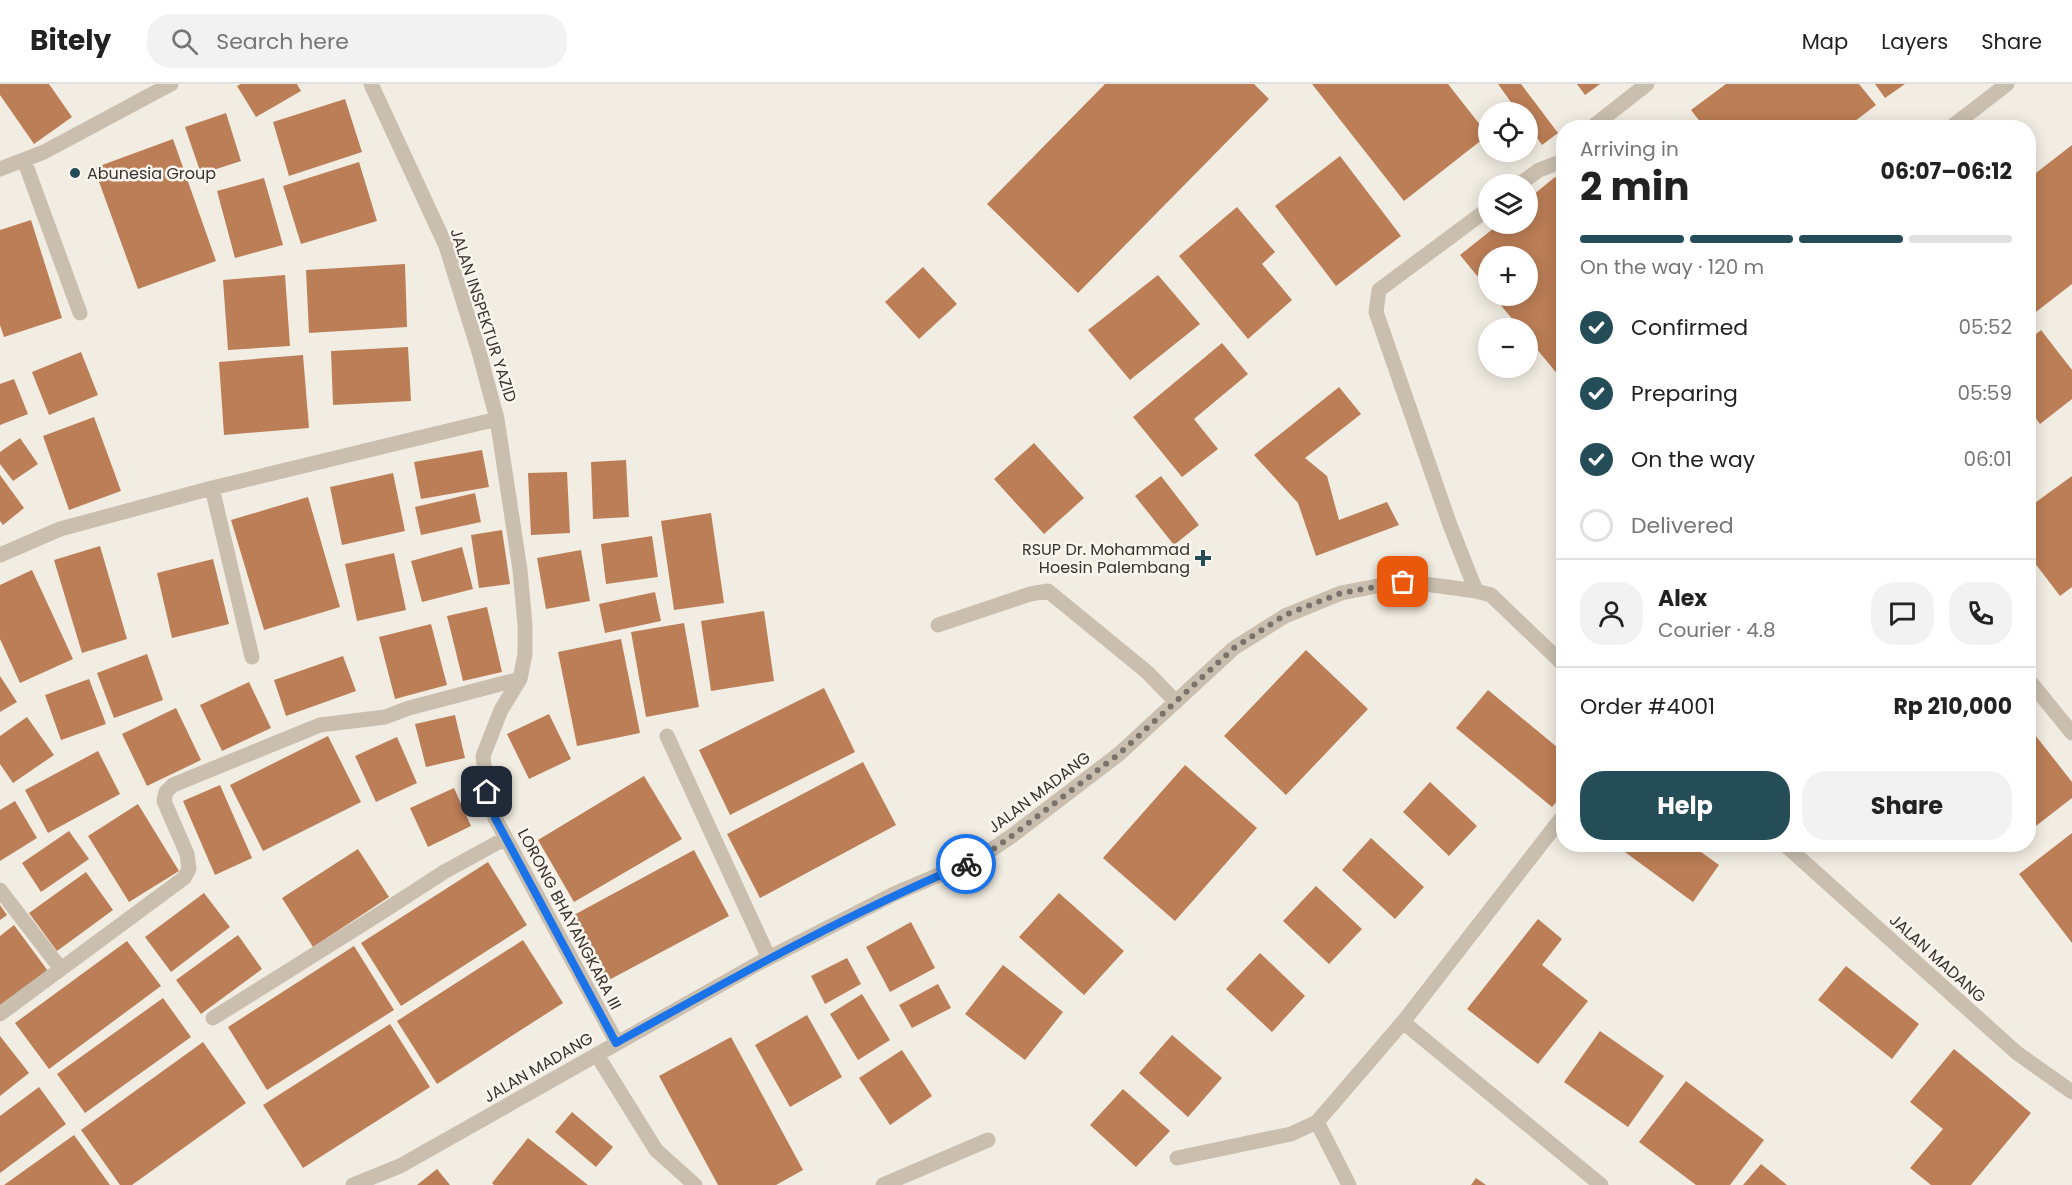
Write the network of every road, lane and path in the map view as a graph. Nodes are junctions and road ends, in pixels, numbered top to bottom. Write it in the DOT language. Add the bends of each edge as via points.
graph roads {
  1 [pos="171,84"];
  2 [pos="371,84"];
  3 [pos="1647,84"];
  4 [pos="2007,84"];
  5 [pos="1601,120"];
  6 [pos="1960,120"];
  7 [pos="24,160"];
  8 [pos="1556,164"];
  9 [pos="0,169"];
  10 [pos="1534,174"];
  11 [pos="1478,216"];
  12 [pos="80,313"];
  13 [pos="497,419"];
  14 [pos="212,488"];
  15 [pos="0,555"];
  16 [pos="520,570"];
  17 [pos="1476,591"];
  18 [pos="938,625"];
  19 [pos="252,657"];
  20 [pos="1556,657"];
  21 [pos="520,679"];
  22 [pos="2036,688"];
  23 [pos="1176,702"];
  24 [pos="2072,733"];
  25 [pos="667,736"];
  26 [pos="1556,825"];
  27 [pos="506,838"];
  28 [pos="1793,852"];
  29 [pos="0,890"];
  30 [pos="769,958"];
  31 [pos="61,969"];
  32 [pos="0,1014"];
  33 [pos="213,1018"];
  34 [pos="1403,1022"];
  35 [pos="616,1043"];
  36 [pos="597,1055"];
  37 [pos="2072,1092"];
  38 [pos="1317,1122"];
  39 [pos="988,1140"];
  40 [pos="1177,1158"];
  41 [pos="353,1185"];
  42 [pos="695,1185"];
  43 [pos="883,1185"];
  44 [pos="1349,1185"];
  45 [pos="1601,1185"];
  1 -- 7 [label="street"];
  2 -- 13 [label="street, JALAN INSPEKTUR YAZID" via="446,246"];
  3 -- 5 [label="street"];
  4 -- 6 [label="street"];
  7 -- 9 [label="street"];
  7 -- 12 [label="street"];
  8 -- 10 [label="street"];
  11 -- 17 [label="street" via="1379,290 1376,303 1446,514"];
  13 -- 14 [label="street"];
  13 -- 16 [label="street, JALAN INSPEKTUR YAZID"];
  14 -- 15 [label="street" via="60,529"];
  14 -- 19 [label="street"];
  16 -- 21 [label="street, LORONG BHAYANGKARA III" via="525,625"];
  17 -- 20 [label="street, JALAN MADANG" via="1491,595"];
  17 -- 23 [label="street, JALAN MADANG" via="1403,582 1341,593 1285,615 1234,648"];
  18 -- 23 [label="street" via="1048,591 1147,672"];
  21 -- 27 [label="street, LORONG BHAYANGKARA III" via="501,710 483,756 487,792"];
  21 -- 31 [label="street" via="385,717 320,725 173,785 164,801 187,854 189,869 184,878"];
  22 -- 24 [label="street"];
  23 -- 30 [label="street, JALAN MADANG" via="1119,754 981,858 894,894"];
  25 -- 30 [label="street"];
  26 -- 34 [label="street"];
  27 -- 33 [label="street" via="444,872"];
  27 -- 35 [label="street, LORONG BHAYANGKARA III"];
  28 -- 37 [label="street, JALAN MADANG" via="2017,1053"];
  29 -- 31 [label="street"];
  30 -- 35 [label="street, JALAN MADANG"];
  31 -- 32 [label="street"];
  34 -- 38 [label="street"];
  34 -- 45 [label="street"];
  35 -- 36 [label="street, JALAN MADANG"];
  36 -- 41 [label="street, JALAN MADANG" via="400,1166"];
  36 -- 42 [label="street" via="656,1150"];
  38 -- 40 [label="street" via="1291,1134"];
  38 -- 44 [label="street"];
  39 -- 43 [label="street"];
}
